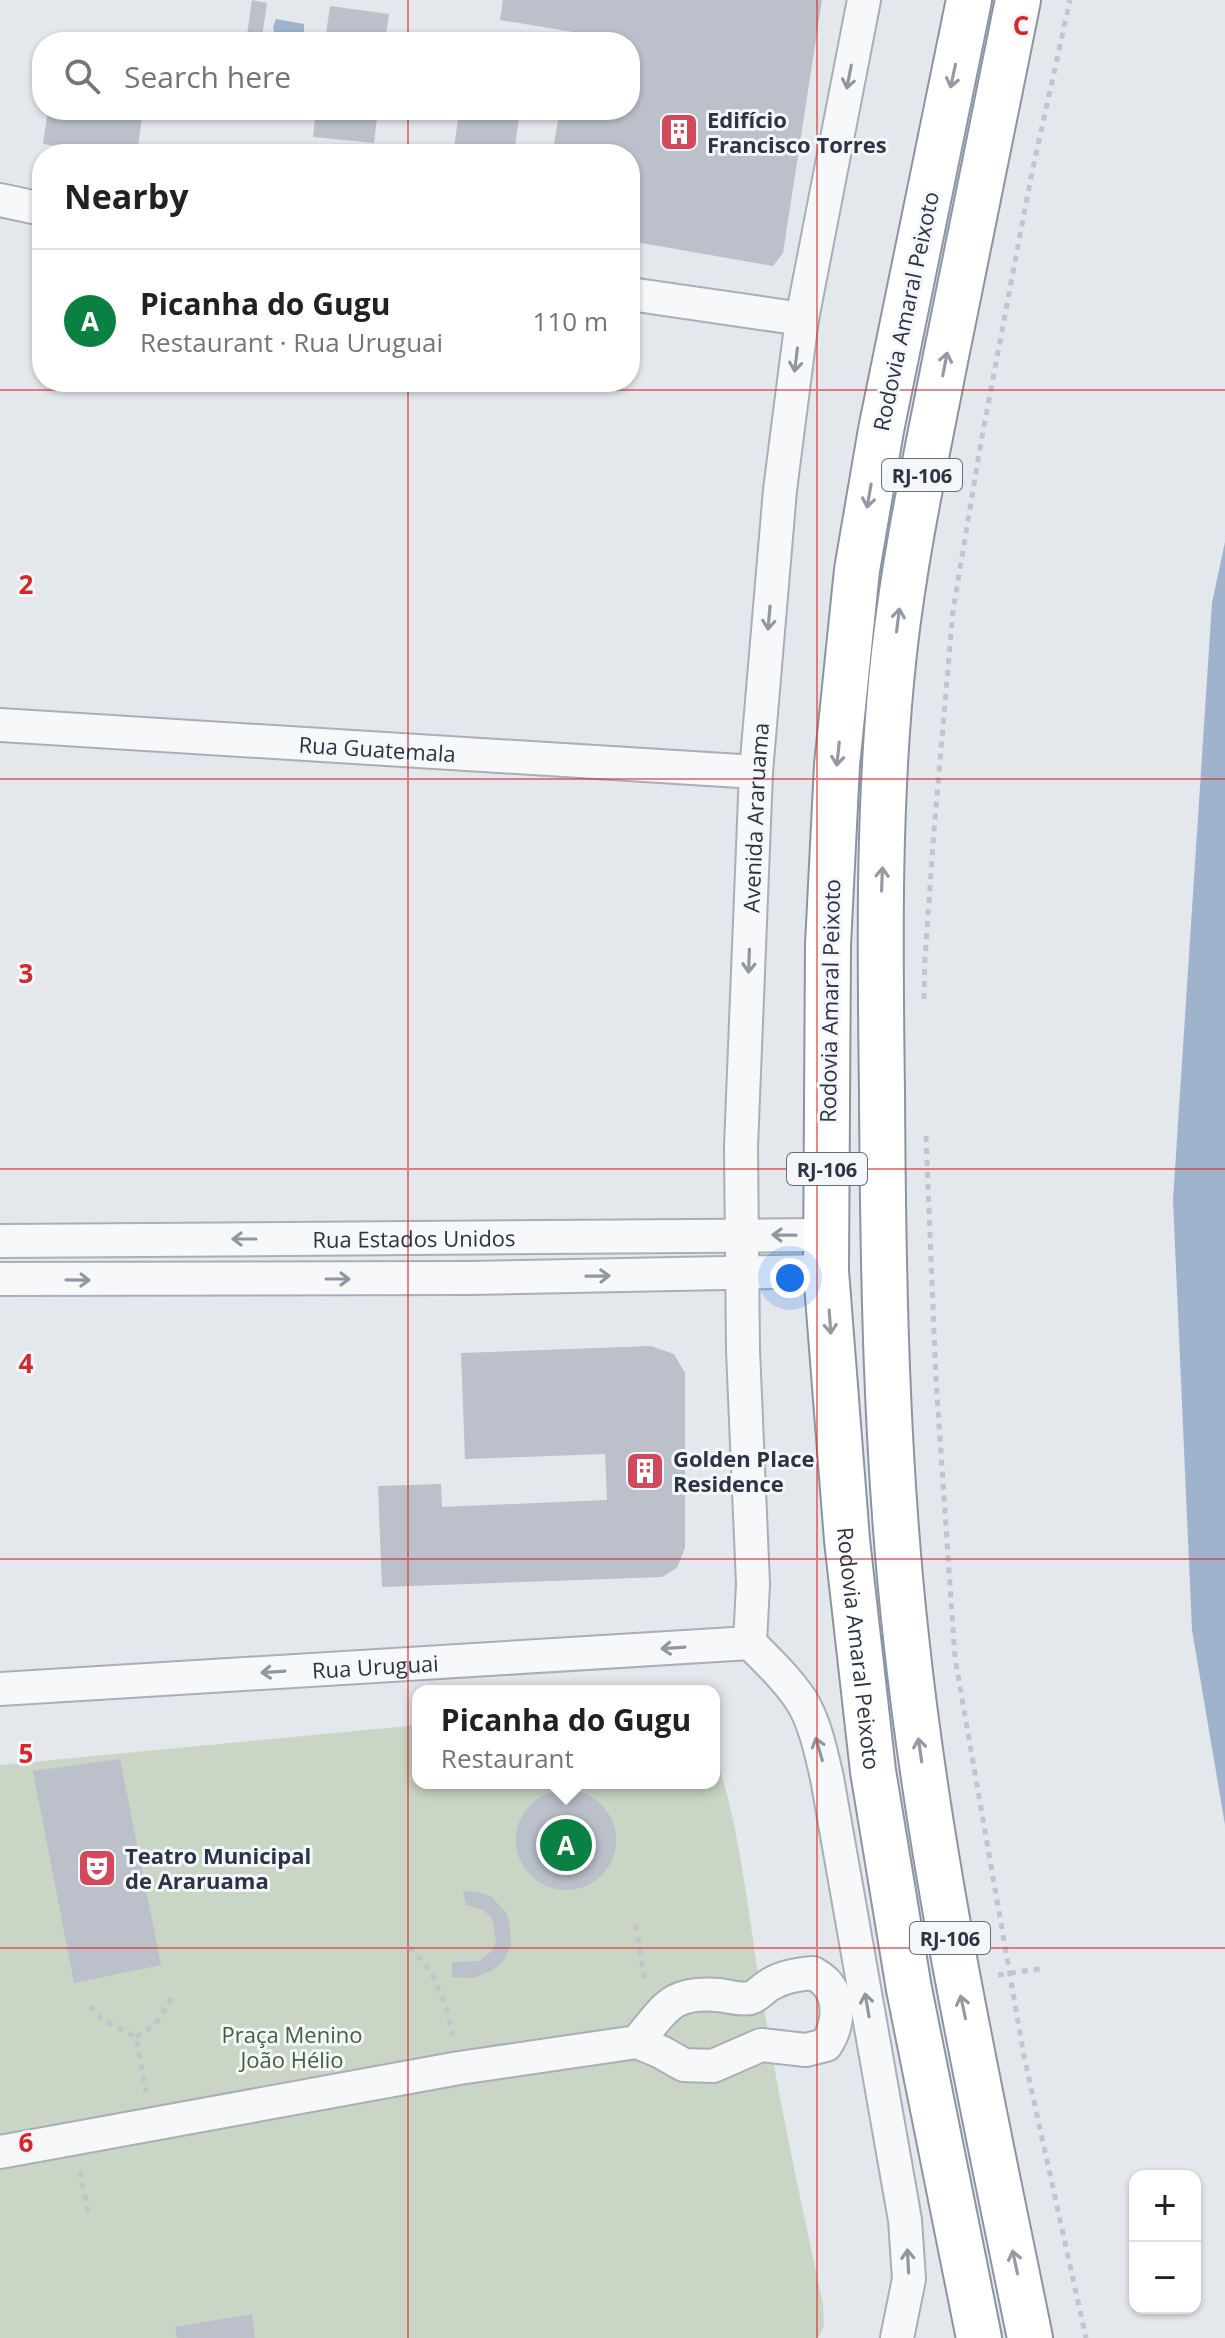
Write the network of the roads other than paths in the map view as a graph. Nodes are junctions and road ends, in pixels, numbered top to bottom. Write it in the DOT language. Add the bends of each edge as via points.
graph roads {
  1 [pos="864,0"];
  2 [pos="969,0"];
  3 [pos="1018,0"];
  4 [pos="0,200"];
  5 [pos="32,207"];
  6 [pos="640,295"];
  7 [pos="802,319"];
  8 [pos="0,725"];
  9 [pos="756,772"];
  10 [pos="880,957"];
  11 [pos="742,1234"];
  12 [pos="472,1236"];
  13 [pos="299,1238"];
  14 [pos="119,1240"];
  15 [pos="0,1241"];
  16 [pos="832,1253"];
  17 [pos="742,1274"];
  18 [pos="470,1278"];
  19 [pos="0,1279"];
  20 [pos="299,1279"];
  21 [pos="119,1280"];
  22 [pos="895,1534"];
  23 [pos="750,1643"];
  24 [pos="0,1689"];
  25 [pos="637,2042"];
  26 [pos="0,2152"];
  27 [pos="897,2338"];
  28 [pos="979,2338"];
  29 [pos="1030,2338"];
  1 -- 7 [label="street, Avenida Araruama, one-way"];
  2 -- 16 [label="highway, Rodovia Amaral Peixoto / RJ-106, one-way" via="857,570 837,765 828,945"];
  10 -- 3 [label="highway, RJ-106, one-way" via="893,657 908,547"];
  4 -- 5 [label="street"];
  6 -- 7 [label="street"];
  7 -- 9 [label="street, Avenida Araruama, one-way" via="780,490"];
  8 -- 9 [label="street, Rua Guatemala"];
  9 -- 11 [label="street, Avenida Araruama, one-way"];
  10 -- 16 [label="highway" via="862,1190 855,1224"];
  10 -- 22 [label="highway, RJ-106" via="884,1319"];
  11 -- 12 [label="street, Rua Estados Unidos"];
  16 -- 11 [label="street, Rua Estados Unidos, one-way"];
  11 -- 17 [label="street, Avenida Araruama"];
  12 -- 13 [label="street, Rua Estados Unidos"];
  12 -- 18 [label="street"];
  13 -- 14 [label="street, Rua Estados Unidos, one-way"];
  13 -- 20 [label="street"];
  14 -- 15 [label="street, Rua Estados Unidos"];
  14 -- 21 [label="street"];
  16 -- 17 [label="street, Rua Estados Unidos"];
  16 -- 22 [label="highway" via="863,1307"];
  16 -- 28 [label="highway, Rodovia Amaral Peixoto / RJ-106, one-way" via="847,1540 873,1771 912,2004"];
  18 -- 17 [label="street, Rua Estados Unidos, one-way"];
  17 -- 23 [label="street, Avenida Araruama" via="753,1584"];
  20 -- 18 [label="street, Rua Estados Unidos, one-way"];
  19 -- 21 [label="street, Rua Estados Unidos, one-way"];
  20 -- 21 [label="street, Rua Estados Unidos"];
  29 -- 22 [label="highway, RJ-106, one-way" via="957,1981 925,1784"];
  23 -- 24 [label="street, Rua Uruguai, one-way"];
  27 -- 23 [label="street, one-way" via="909,2279 905,2220 827,1778 802,1702"];
  25 -- 25 [label="street" via="684,2065 713,2066 761,2045 806,2050 826,2045 837,2003 828,1985 813,1973 795,1974 754,1997 679,1997"];
  25 -- 26 [label="street" via="459,2068"];
}
